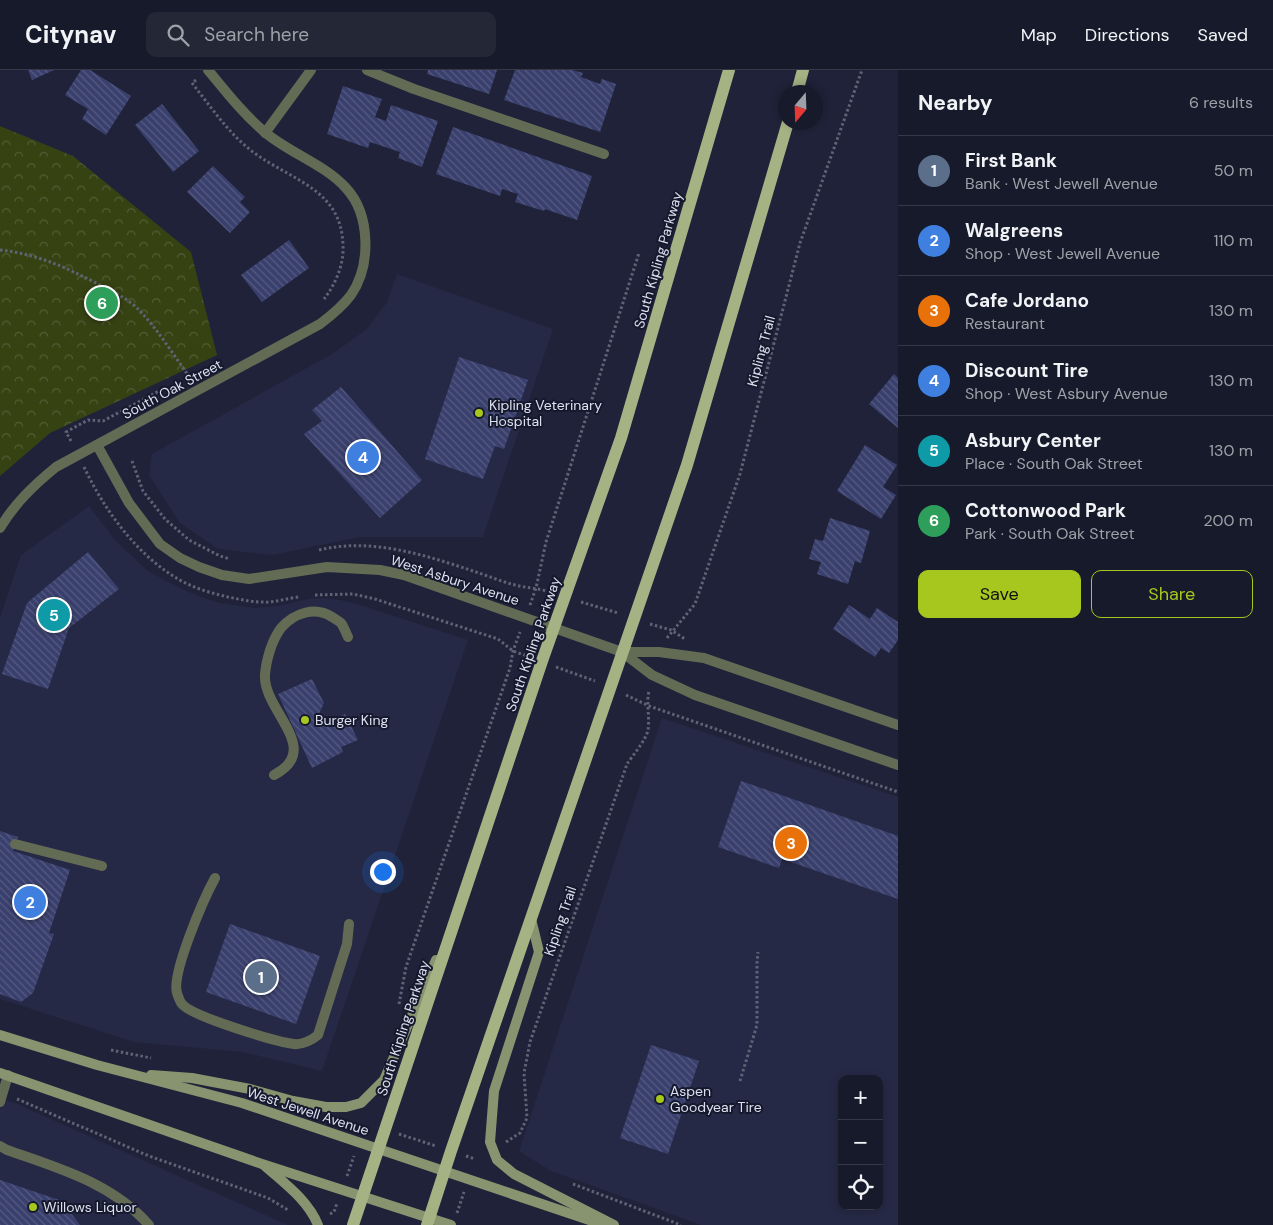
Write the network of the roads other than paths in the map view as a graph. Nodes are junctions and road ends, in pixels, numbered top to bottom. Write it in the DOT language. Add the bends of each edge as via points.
graph roads {
  1 [pos="208,70"];
  2 [pos="311,70"];
  3 [pos="367,70"];
  4 [pos="729,70"];
  5 [pos="804,70"];
  6 [pos="799,85"];
  7 [pos="786,130"];
  8 [pos="266,133"];
  9 [pos="604,154"];
  10 [pos="96,445"];
  11 [pos="0,528"];
  12 [pos="553,628"];
  13 [pos="348,637"];
  14 [pos="622,652"];
  15 [pos="898,725"];
  16 [pos="898,765"];
  17 [pos="274,775"];
  18 [pos="15,844"];
  19 [pos="102,866"];
  20 [pos="215,878"];
  21 [pos="462,899"];
  22 [pos="531,919"];
  23 [pos="349,924"];
  24 [pos="0,1035"];
  25 [pos="129,1073"];
  26 [pos="4,1074"];
  27 [pos="1,1097"];
  28 [pos="0,1146"];
  29 [pos="379,1149"];
  30 [pos="262,1164"];
  31 [pos="444,1171"];
  32 [pos="363,1196"];
  33 [pos="454,1220"];
  34 [pos="428,1221"];
  35 [pos="149,1225"];
  36 [pos="318,1225"];
  37 [pos="353,1225"];
  38 [pos="604,1225"];
  39 [pos="614,1225"];
  1 -- 8 [label="street, South Oak Street"];
  2 -- 8 [label="street"];
  3 -- 9 [label="street"];
  4 -- 12 [label="main road, South Kipling Parkway" via="621,438"];
  5 -- 6 [label="main road"];
  7 -- 14 [label="main road" via="687,466"];
  8 -- 10 [label="street, South Oak Street" via="332,175 347,189 358,207 364,224 364,262 352,294 339,310 320,324"];
  10 -- 11 [label="street, South Oak Street" via="56,467 30,488"];
  10 -- 12 [label="street, West Asbury Avenue" via="129,503 160,544 199,567 222,575 249,578 327,567 380,570 440,586"];
  12 -- 14 [label="street, West Asbury Avenue"];
  12 -- 21 [label="main road, South Kipling Parkway"];
  13 -- 17 [label="street" via="341,623 326,613 310,610 281,628 272,644 265,676 267,690 294,742 291,761"];
  14 -- 15 [label="street" via="659,652 704,658"];
  14 -- 16 [label="street, West Asbury Avenue" via="652,674 695,695"];
  14 -- 22 [label="main road"];
  18 -- 19 [label="street"];
  20 -- 23 [label="street" via="202,904 177,976 176,992 182,1005 194,1012 247,1031 295,1044 318,1035 347,944"];
  21 -- 25 [label="main road" via="393,1062 384,1080 360,1103 346,1108 326,1107 192,1078"];
  21 -- 29 [label="main road, South Kipling Parkway"];
  22 -- 31 [label="main road"];
  22 -- 39 [label="main road" via="539,952 494,1091 490,1142 497,1160 514,1174"];
  24 -- 25 [label="main road, West Jewell Avenue"];
  25 -- 29 [label="main road, West Jewell Avenue" via="242,1103"];
  26 -- 27 [label="street"];
  26 -- 30 [label="main road"];
  28 -- 35 [label="street" via="106,1189"];
  29 -- 31 [label="main road, West Jewell Avenue"];
  29 -- 32 [label="main road, South Kipling Parkway"];
  30 -- 32 [label="main road"];
  30 -- 36 [label="main road" via="295,1193"];
  31 -- 34 [label="main road"];
  31 -- 38 [label="main road, West Jewell Avenue"];
  32 -- 34 [label="main road"];
  32 -- 37 [label="main road, South Kipling Parkway"];
  33 -- 34 [label="main road"];
}
